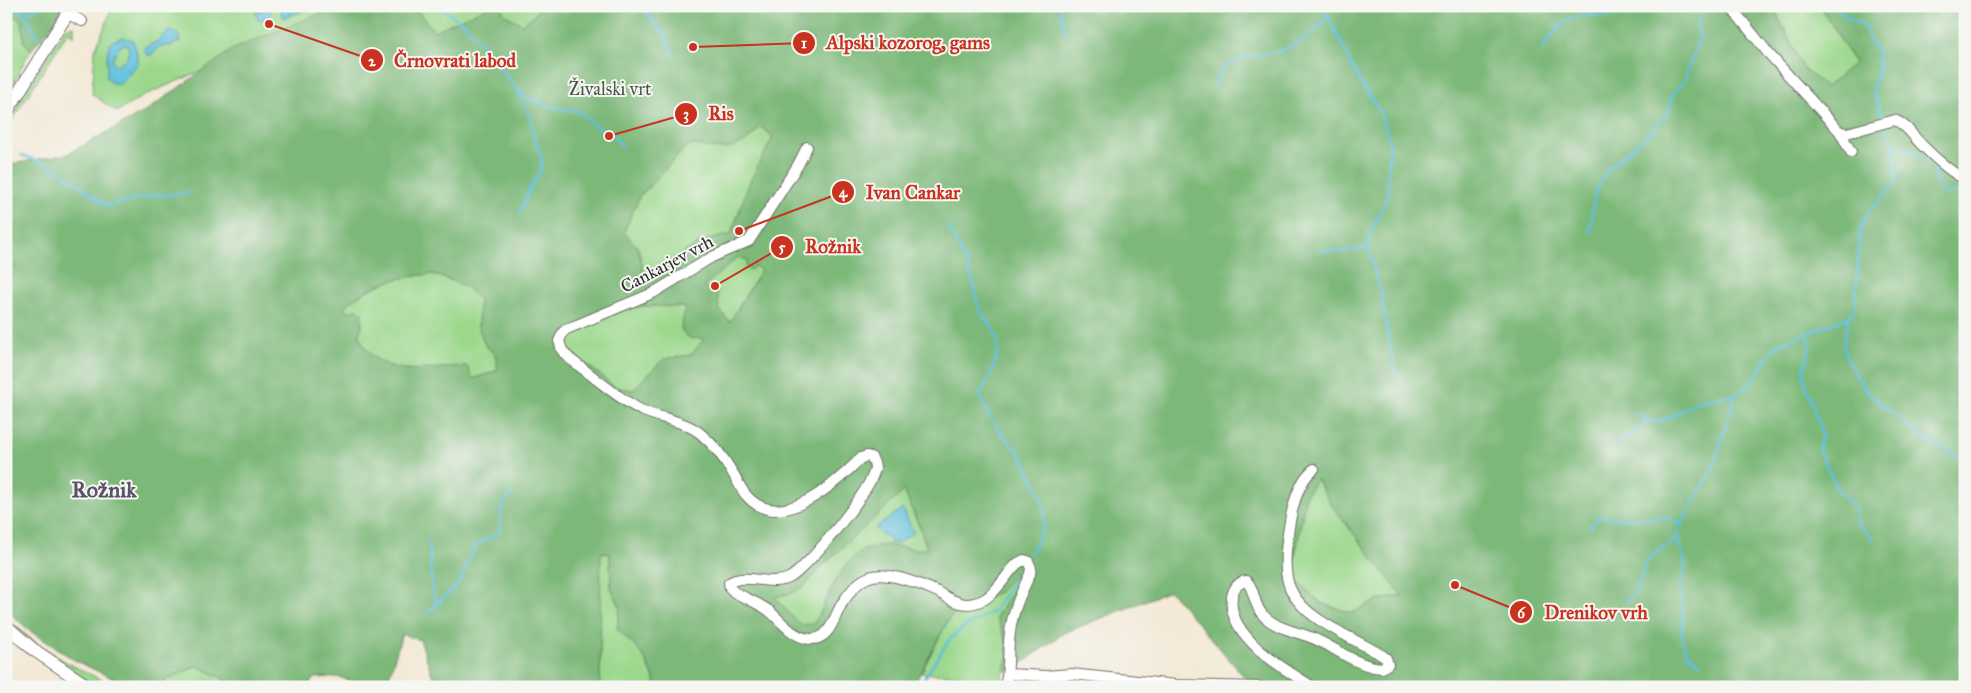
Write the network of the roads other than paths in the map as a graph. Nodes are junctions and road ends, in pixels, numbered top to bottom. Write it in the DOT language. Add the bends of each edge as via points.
graph roads {
  1 [pos="1730,6"];
  2 [pos="70,10"];
  3 [pos="82,21"];
  4 [pos="6,113"];
  5 [pos="1840,132"];
  6 [pos="807,147"];
  7 [pos="1851,152"];
  8 [pos="1965,179"];
  9 [pos="1314,469"];
  10 [pos="6,626"];
  11 [pos="1008,674"];
  12 [pos="89,687"];
  13 [pos="1005,687"];
  14 [pos="1260,687"];
  15 [pos="1313,687"];
  1 -- 5 [label="street"];
  2 -- 3 [label="street"];
  2 -- 4 [label="main road"];
  5 -- 7 [label="street"];
  5 -- 8 [label="street" via="1847,134 1890,120 1900,122 1934,157"];
  6 -- 11 [label="street, Cankarjev vrh" via="748,241 712,256 653,293 567,329 559,341 562,350 639,408 687,425 700,434 732,471 745,494 766,509 777,511 814,496 829,487 860,458 871,457 875,468 872,478 810,560 793,575 778,581 741,579 729,583 734,592 767,610 799,635 812,639 825,635 842,602 859,583 873,575 904,579 966,604 992,594 1018,563 1028,561 1030,574 1013,614"];
  9 -- 15 [label="street" via="1303,484 1293,509 1286,559 1288,582 1295,596 1314,614 1386,658 1388,664 1382,668 1368,665 1317,640 1277,626 1258,608 1246,581 1236,587 1231,601 1236,622 1253,643 1273,661"];
  10 -- 12 [label="main road" via="34,650"];
  11 -- 13 [label="street"];
  11 -- 14 [label="street" via="1070,674 1176,685"];
}
